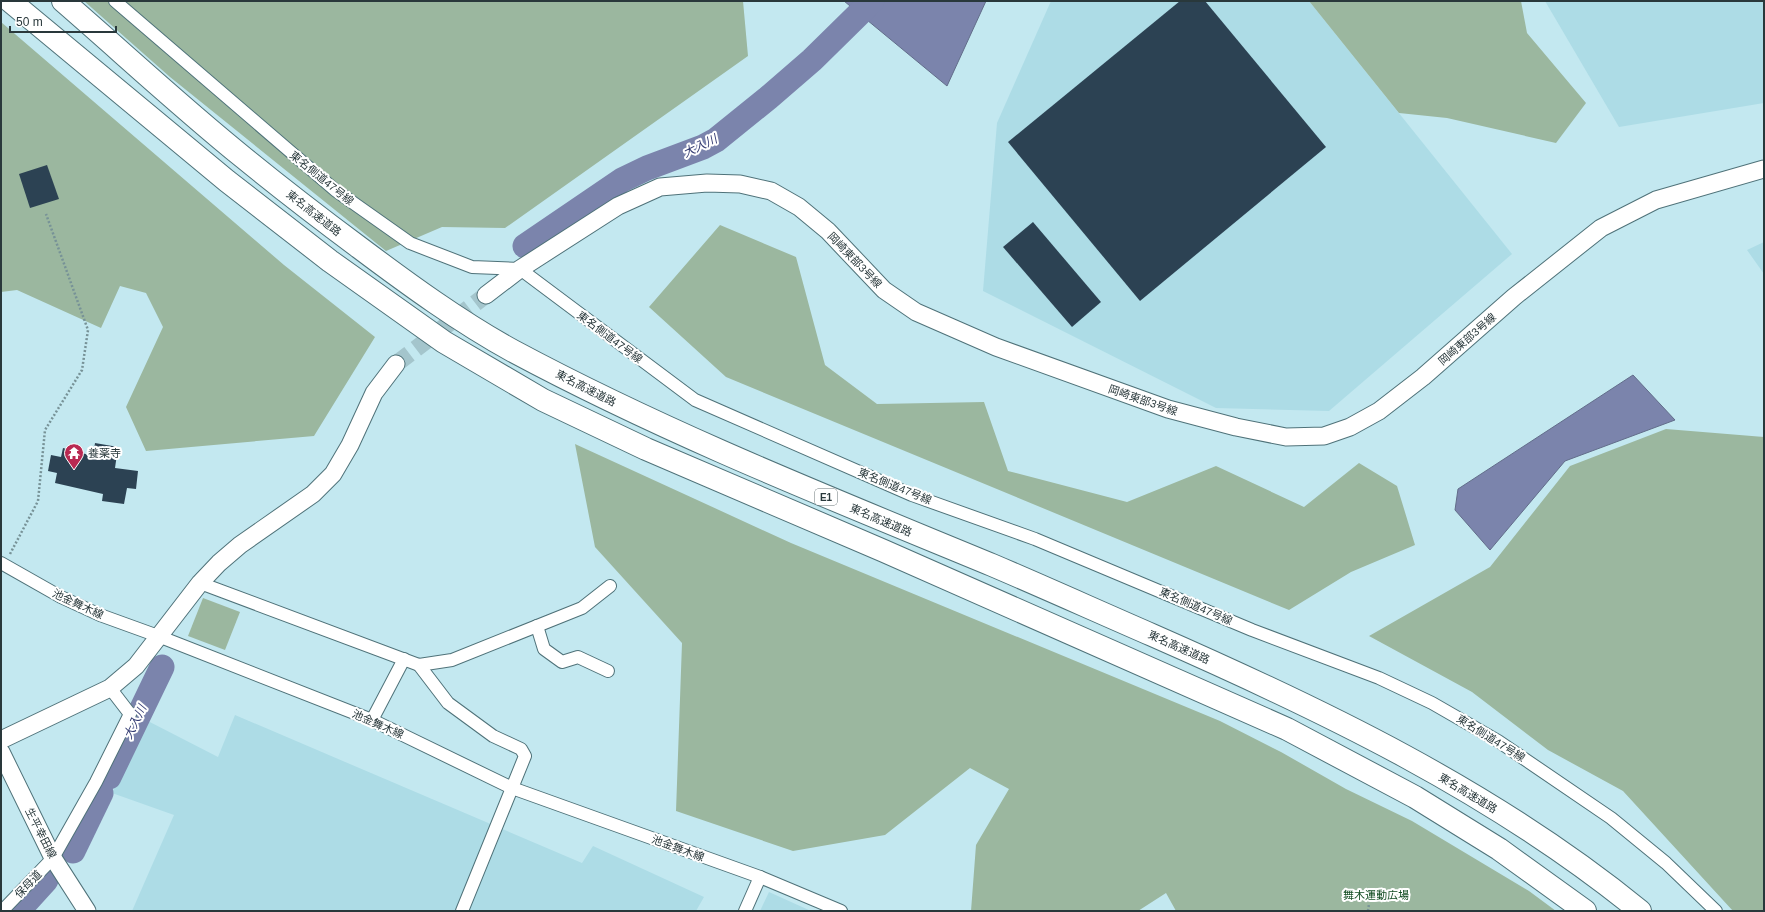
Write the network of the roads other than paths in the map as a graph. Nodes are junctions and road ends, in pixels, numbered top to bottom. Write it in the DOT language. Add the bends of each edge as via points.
graph roads {
  1 [pos="10,1"];
  2 [pos="63,1"];
  3 [pos="115,1"];
  4 [pos="1764,169"];
  5 [pos="520,270"];
  6 [pos="486,295"];
  7 [pos="396,364"];
  8 [pos="3,564"];
  9 [pos="200,583"];
  10 [pos="610,586"];
  11 [pos="537,626"];
  12 [pos="158,636"];
  13 [pos="404,659"];
  14 [pos="419,665"];
  15 [pos="608,671"];
  16 [pos="110,688"];
  17 [pos="372,720"];
  18 [pos="1,740"];
  19 [pos="1,752"];
  20 [pos="512,788"];
  21 [pos="53,858"];
  22 [pos="760,877"];
  23 [pos="2,911"];
  24 [pos="87,911"];
  25 [pos="462,911"];
  26 [pos="745,911"];
  27 [pos="841,911"];
  28 [pos="1585,911"];
  29 [pos="1640,911"];
  30 [pos="1716,911"];
  1 -- 28 [label="highway, E1" via="227,181 330,261 444,342 543,400 646,449 1287,729 1415,797 1499,849"];
  2 -- 29 [label="highway, 東名高速道路 / E1" via="242,156 310,210 415,289 508,348 607,399 716,449 1049,590 1251,679 1354,729 1470,793 1561,853"];
  3 -- 5 [label="street, 東名側道47号線" via="334,190 410,243 472,267"];
  4 -- 5 [label="street, 岡崎東部3号線" via="1656,200 1601,228 1514,297 1423,377 1379,411 1350,427 1324,436 1286,437 1168,409 982,340 916,312 884,290 828,231 799,207 771,191 740,184 707,183 660,187 618,206"];
  5 -- 6 [label="street, 岡崎東部3号線"];
  5 -- 30 [label="street, 東名側道47号線" via="695,400 912,494 1035,539 1252,630 1379,678 1432,703 1498,741 1611,818 1666,863"];
  7 -- 9 [label="street" via="374,393 334,474 313,494 240,545"];
  8 -- 12 [label="street, 池金舞木線" via="100,615"];
  9 -- 12 [label="street"];
  9 -- 13 [label="street"];
  10 -- 11 [label="street" via="582,608"];
  11 -- 14 [label="street" via="452,660"];
  11 -- 15 [label="street" via="544,649 562,662 578,657"];
  12 -- 16 [label="street" via="136,666"];
  12 -- 17 [label="street, 池金舞木線"];
  13 -- 14 [label="street"];
  13 -- 17 [label="street"];
  14 -- 20 [label="street" via="448,703 494,736 521,749 524,756"];
  16 -- 18 [label="street"];
  16 -- 21 [label="street, 保母道" via="130,714 96,782"];
  17 -- 20 [label="street, 池金舞木線"];
  19 -- 21 [label="street, 生平幸田線"];
  20 -- 22 [label="street, 池金舞木線"];
  20 -- 25 [label="street"];
  21 -- 23 [label="street, 保母道"];
  21 -- 24 [label="street, 生平幸田線"];
  22 -- 26 [label="street"];
  22 -- 27 [label="street, 池金舞木線"];
}
